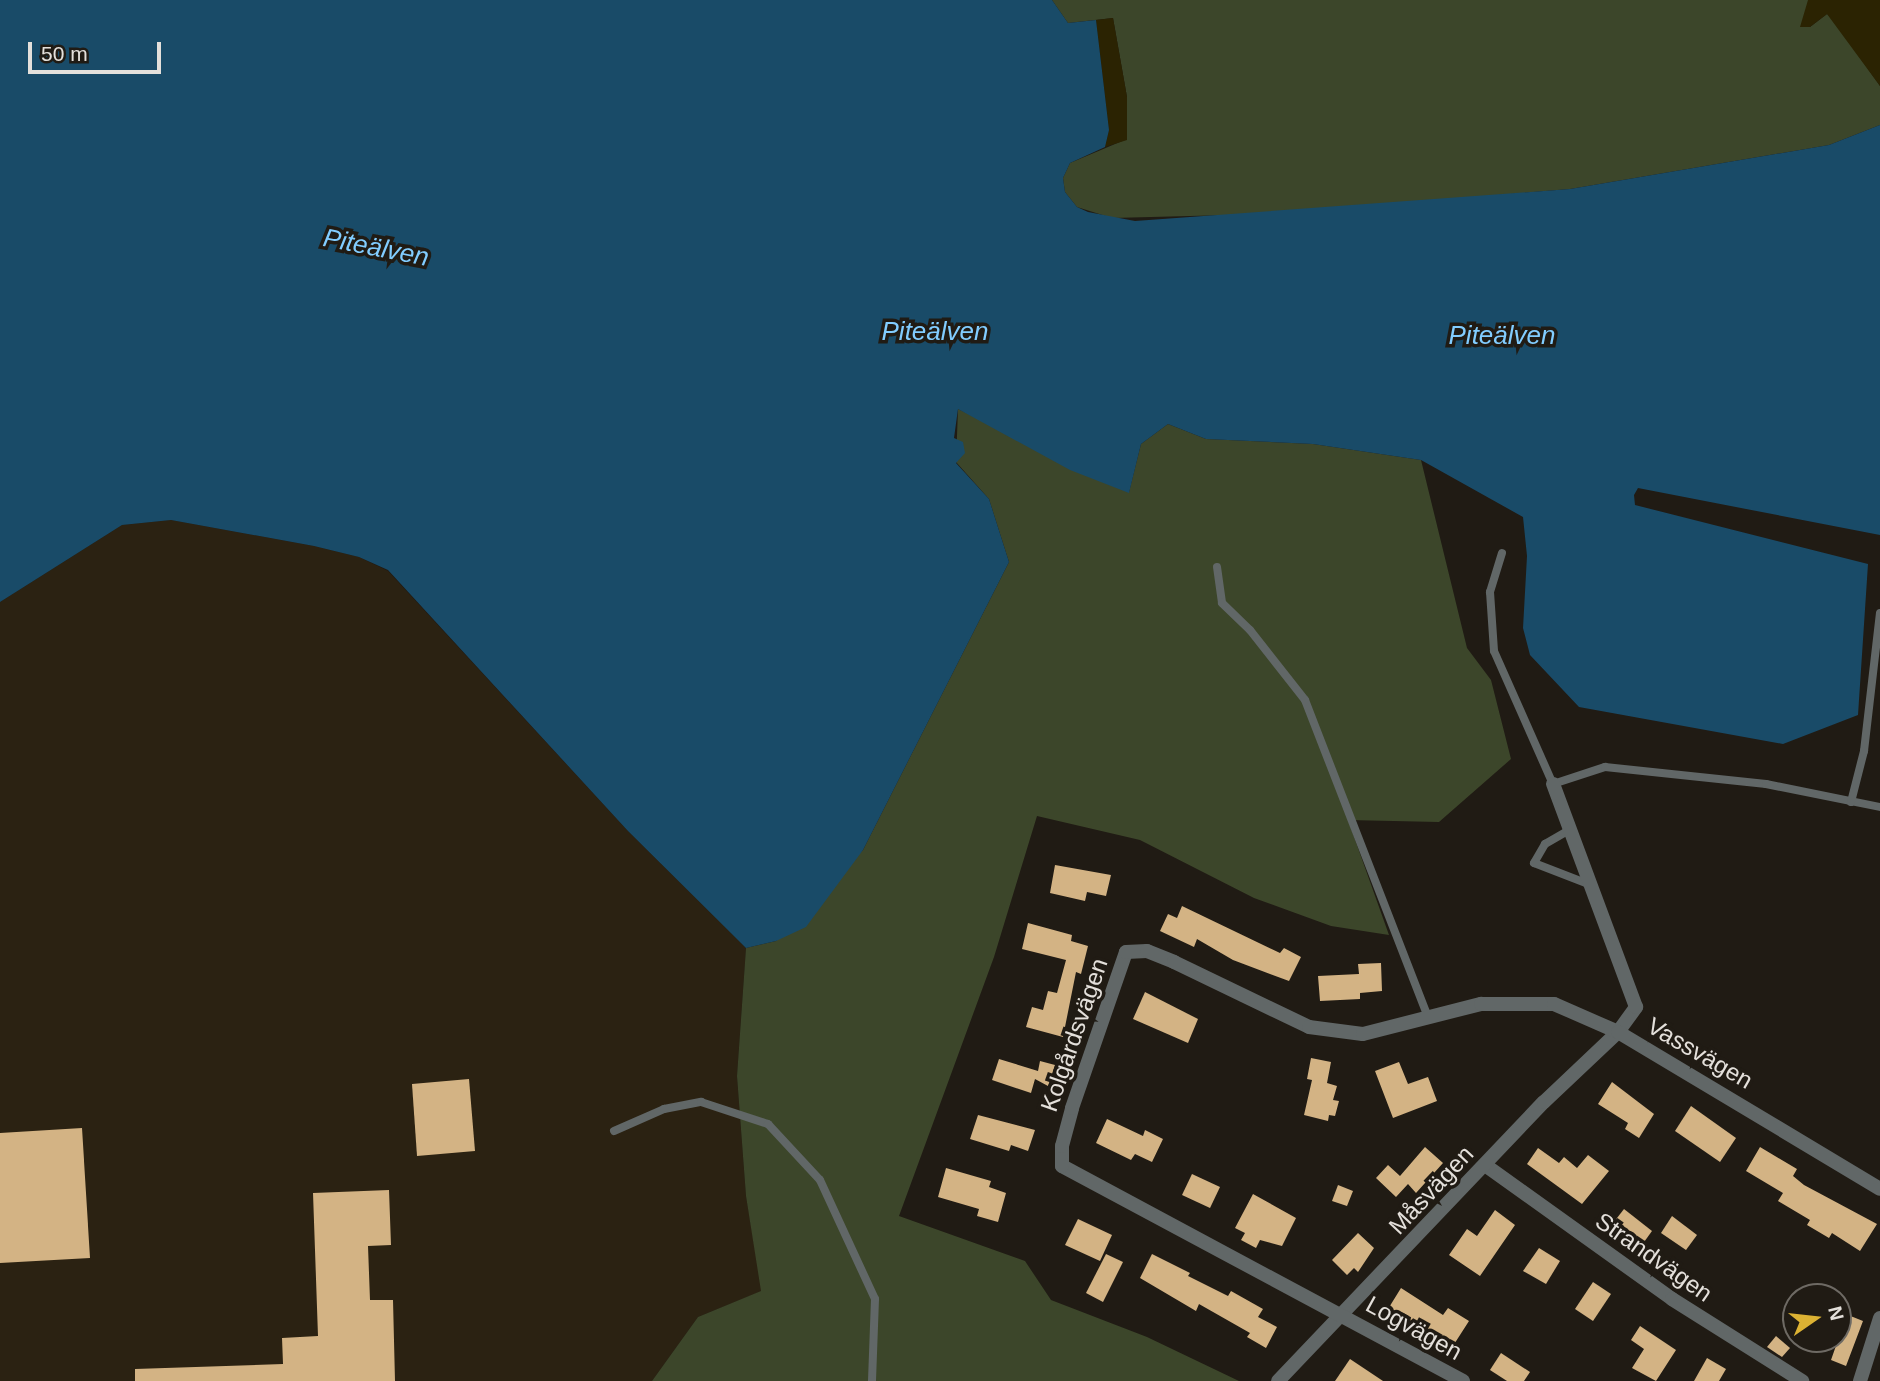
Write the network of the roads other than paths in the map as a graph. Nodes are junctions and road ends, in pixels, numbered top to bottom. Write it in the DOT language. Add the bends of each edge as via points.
graph roads {
  1 [pos="1502,553"];
  2 [pos="1217,567"];
  3 [pos="1880,613"];
  4 [pos="1553,784"];
  5 [pos="1852,802"];
  6 [pos="1880,807"];
  7 [pos="1571,829"];
  8 [pos="1594,886"];
  9 [pos="1428,1017"];
  10 [pos="1618,1032"];
  11 [pos="614,1131"];
  12 [pos="1485,1166"];
  13 [pos="1880,1189"];
  14 [pos="1343,1314"];
  15 [pos="1880,1318"];
  16 [pos="872,1381"];
  17 [pos="1278,1381"];
  18 [pos="1463,1381"];
  19 [pos="1801,1381"];
  20 [pos="1860,1381"];
  1 -- 4 [label="lane" via="1490,592 1494,651"];
  2 -- 9 [label="lane" via="1222,603 1250,630 1305,700"];
  3 -- 5 [label="lane" via="1864,751"];
  4 -- 5 [label="lane" via="1605,767 1766,784"];
  4 -- 7 [label="street, Vassvägen"];
  5 -- 6 [label="lane"];
  7 -- 8 [label="street, Vassvägen"];
  7 -- 8 [label="lane" via="1545,844 1534,863"];
  8 -- 10 [label="street, Vassvägen" via="1636,1007"];
  9 -- 10 [label="street, Kolgårdsvägen" via="1481,1004 1554,1004"];
  9 -- 14 [label="street, Kolgårdsvägen" via="1363,1034 1310,1027 1174,962 1147,951 1126,952 1062,1146 1062,1166"];
  10 -- 12 [label="street, Måsvägen"];
  10 -- 13 [label="street, Vassvägen"];
  11 -- 16 [label="lane" via="664,1109 701,1102 768,1124 820,1180 875,1299"];
  12 -- 14 [label="street, Måsvägen"];
  12 -- 19 [label="street, Strandvägen" via="1672,1299"];
  14 -- 17 [label="street, Måsvägen"];
  14 -- 18 [label="street, Logvägen"];
  15 -- 20 [label="street"];
}
